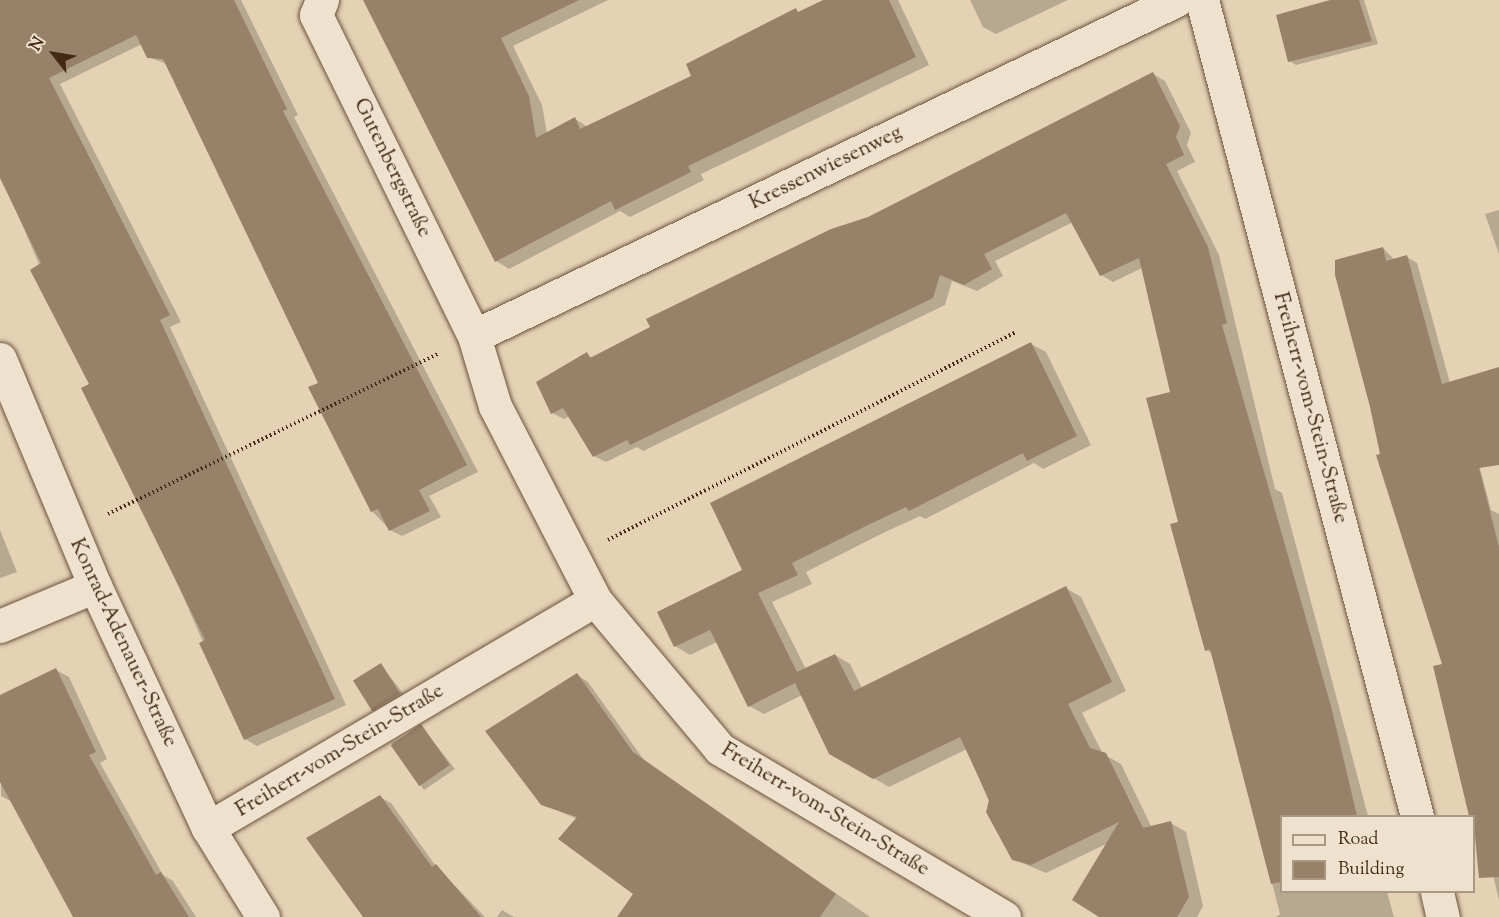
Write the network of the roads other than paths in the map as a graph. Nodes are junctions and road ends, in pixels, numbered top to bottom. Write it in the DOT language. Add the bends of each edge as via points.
graph roads {
  1 [pos="322,0"];
  2 [pos="1177,0"];
  3 [pos="1202,0"];
  4 [pos="474,336"];
  5 [pos="0,359"];
  6 [pos="95,586"];
  7 [pos="595,600"];
  8 [pos="0,626"];
  9 [pos="1417,815"];
  10 [pos="208,828"];
  11 [pos="1437,893"];
  12 [pos="263,917"];
  13 [pos="1004,917"];
  14 [pos="1443,917"];
  1 -- 4 [label="street, Gutenbergstraße" via="316,15"];
  2 -- 4 [label="street, Kressenwiesenweg"];
  3 -- 9 [label="street, Freiherr-vom-Stein-Straße"];
  4 -- 7 [label="street, Freiherr-vom-Stein-Straße" via="495,406"];
  5 -- 6 [label="street, Konrad-Adenauer-Straße"];
  6 -- 8 [label="street"];
  6 -- 10 [label="street, Konrad-Adenauer-Straße"];
  7 -- 10 [label="street, Freiherr-vom-Stein-Straße"];
  7 -- 13 [label="street, Freiherr-vom-Stein-Straße" via="720,749"];
  10 -- 12 [label="street, Konrad-Adenauer-Straße"];
  11 -- 14 [label="street"];
}
